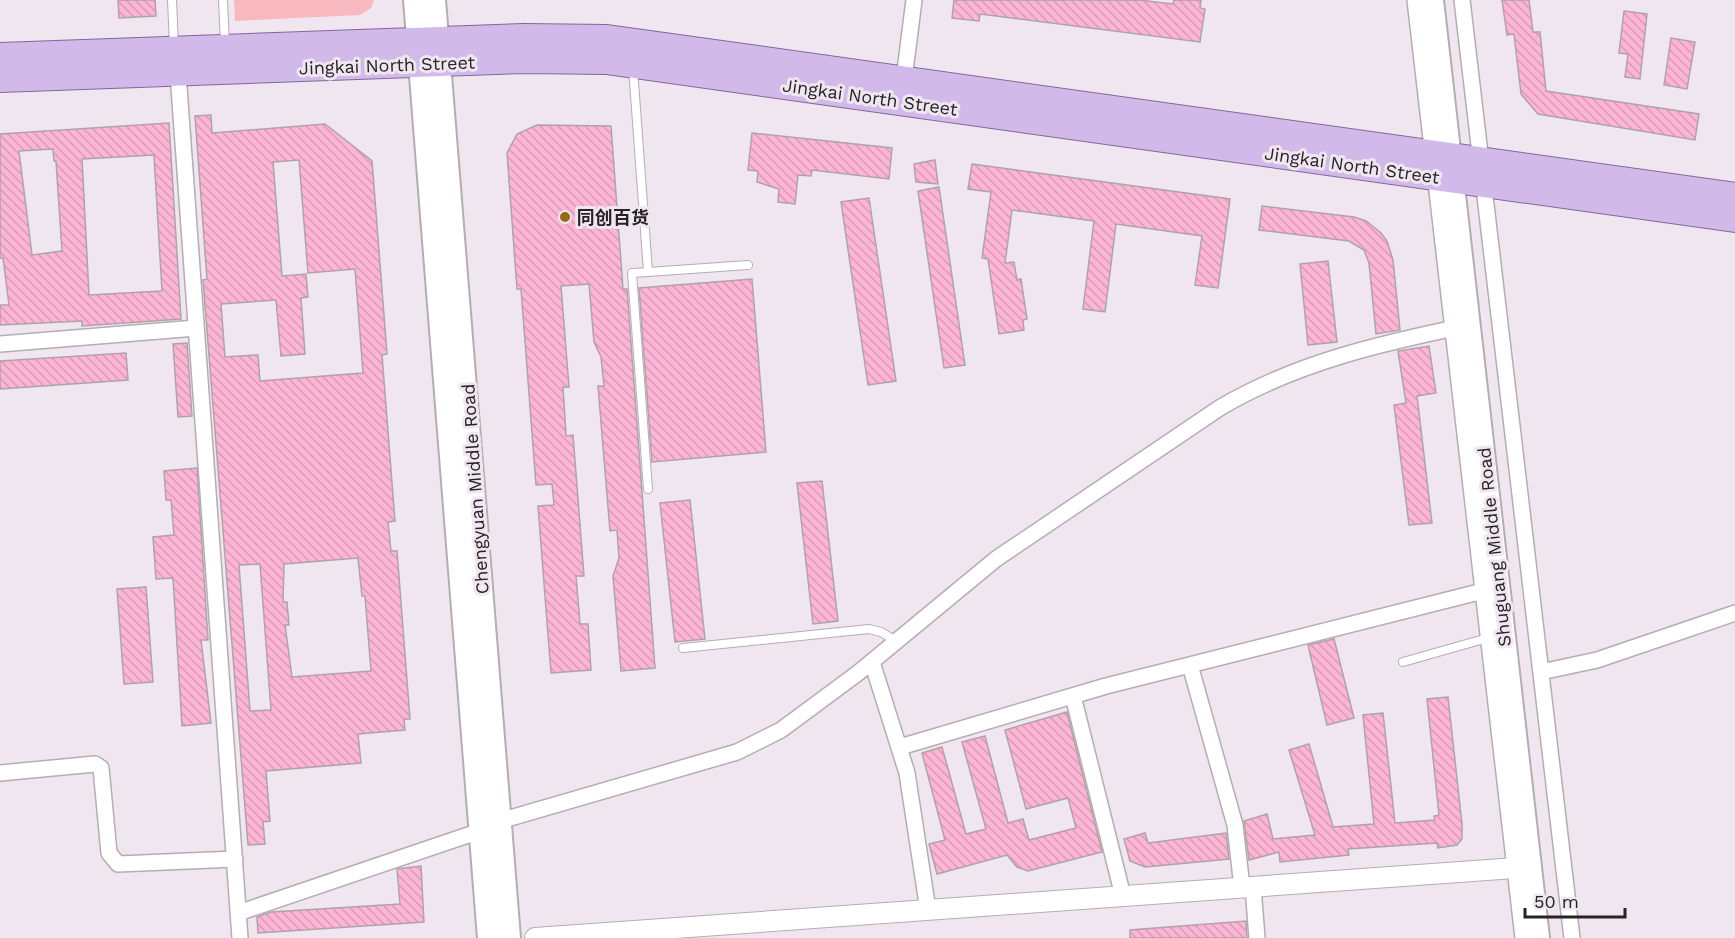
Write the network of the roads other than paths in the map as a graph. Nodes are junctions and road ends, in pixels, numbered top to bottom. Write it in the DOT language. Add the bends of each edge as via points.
graph roads {
  1 [pos="172,0"];
  2 [pos="223,0"];
  3 [pos="415,0"];
  4 [pos="434,0"];
  5 [pos="914,0"];
  6 [pos="1415,0"];
  7 [pos="1432,0"];
  8 [pos="1446,0"];
  9 [pos="1462,0"];
  10 [pos="225,48"];
  11 [pos="429,53"];
  12 [pos="0,56"];
  13 [pos="176,61"];
  14 [pos="633,64"];
  15 [pos="0,79"];
  16 [pos="904,79"];
  17 [pos="1458,168"];
  18 [pos="1735,196"];
  19 [pos="1735,219"];
  20 [pos="748,264"];
  21 [pos="648,272"];
  22 [pos="1461,327"];
  23 [pos="196,328"];
  24 [pos="0,344"];
  25 [pos="648,489"];
  26 [pos="1483,591"];
  27 [pos="1735,613"];
  28 [pos="1496,636"];
  29 [pos="896,641"];
  30 [pos="683,648"];
  31 [pos="872,662"];
  32 [pos="1403,662"];
  33 [pos="1190,665"];
  34 [pos="1541,672"];
  35 [pos="1073,696"];
  36 [pos="900,747"];
  37 [pos="0,773"];
  38 [pos="490,826"];
  39 [pos="235,859"];
  40 [pos="1522,868"];
  41 [pos="1248,887"];
  42 [pos="1123,896"];
  43 [pos="928,910"];
  44 [pos="242,912"];
  45 [pos="705,932"];
  46 [pos="240,938"];
  47 [pos="489,938"];
  48 [pos="509,938"];
  49 [pos="535,938"];
  50 [pos="1257,938"];
  51 [pos="1522,938"];
  52 [pos="1538,938"];
  53 [pos="1552,938"];
  54 [pos="1572,938"];
  1 -- 13 [label="lane"];
  2 -- 10 [label="lane"];
  3 -- 11 [label="main road"];
  4 -- 11 [label="main road"];
  5 -- 16 [label="street"];
  6 -- 17 [label="street"];
  7 -- 17 [label="main road"];
  8 -- 17 [label="main road"];
  9 -- 17 [label="street"];
  10 -- 11 [label="main road, Jingkai North Street"];
  10 -- 13 [label="main road, Jingkai North Street"];
  11 -- 13 [label="main road, Jingkai North Street"];
  11 -- 14 [label="main road, Jingkai North Street"];
  11 -- 16 [label="main road, Jingkai North Street" via="524,37 607,38"];
  11 -- 38 [label="main road, Chengyuan Middle Road"];
  12 -- 13 [label="main road, Jingkai North Street"];
  13 -- 15 [label="main road, Jingkai North Street"];
  13 -- 23 [label="street"];
  14 -- 17 [label="main road, Jingkai North Street"];
  14 -- 21 [label="lane"];
  16 -- 17 [label="main road, Jingkai North Street"];
  17 -- 18 [label="main road, Jingkai North Street"];
  17 -- 19 [label="main road, Jingkai North Street"];
  17 -- 22 [label="main road, Shuguang Middle Road"];
  17 -- 34 [label="street"];
  17 -- 53 [label="main road, Shuguang Middle Road"];
  20 -- 21 [label="lane"];
  21 -- 25 [label="lane" via="632,273"];
  22 -- 26 [label="street"];
  22 -- 28 [label="main road, Shuguang Middle Road"];
  22 -- 29 [label="street" via="1315,363 1257,386 996,559"];
  23 -- 24 [label="street"];
  23 -- 39 [label="street"];
  26 -- 28 [label="street"];
  26 -- 33 [label="street"];
  27 -- 34 [label="street" via="1598,660"];
  28 -- 32 [label="lane"];
  28 -- 40 [label="main road, Shuguang Middle Road"];
  29 -- 30 [label="lane" via="869,629"];
  29 -- 31 [label="street"];
  31 -- 36 [label="street"];
  31 -- 38 [label="street" via="788,725 737,752"];
  33 -- 35 [label="street"];
  33 -- 41 [label="street" via="1235,825"];
  34 -- 54 [label="street"];
  35 -- 36 [label="street"];
  35 -- 42 [label="street"];
  36 -- 43 [label="street"];
  37 -- 39 [label="street" via="95,764 101,768 109,853 117,864"];
  38 -- 44 [label="street"];
  38 -- 47 [label="main road, Chengyuan Middle Road"];
  38 -- 48 [label="main road, Chengyuan Middle Road"];
  39 -- 46 [label="street"];
  40 -- 41 [label="street"];
  40 -- 51 [label="street"];
  40 -- 52 [label="main road, Shuguang Middle Road"];
  41 -- 42 [label="street"];
  41 -- 50 [label="street"];
  42 -- 43 [label="street"];
  43 -- 45 [label="street"];
  45 -- 49 [label="street"];
}
